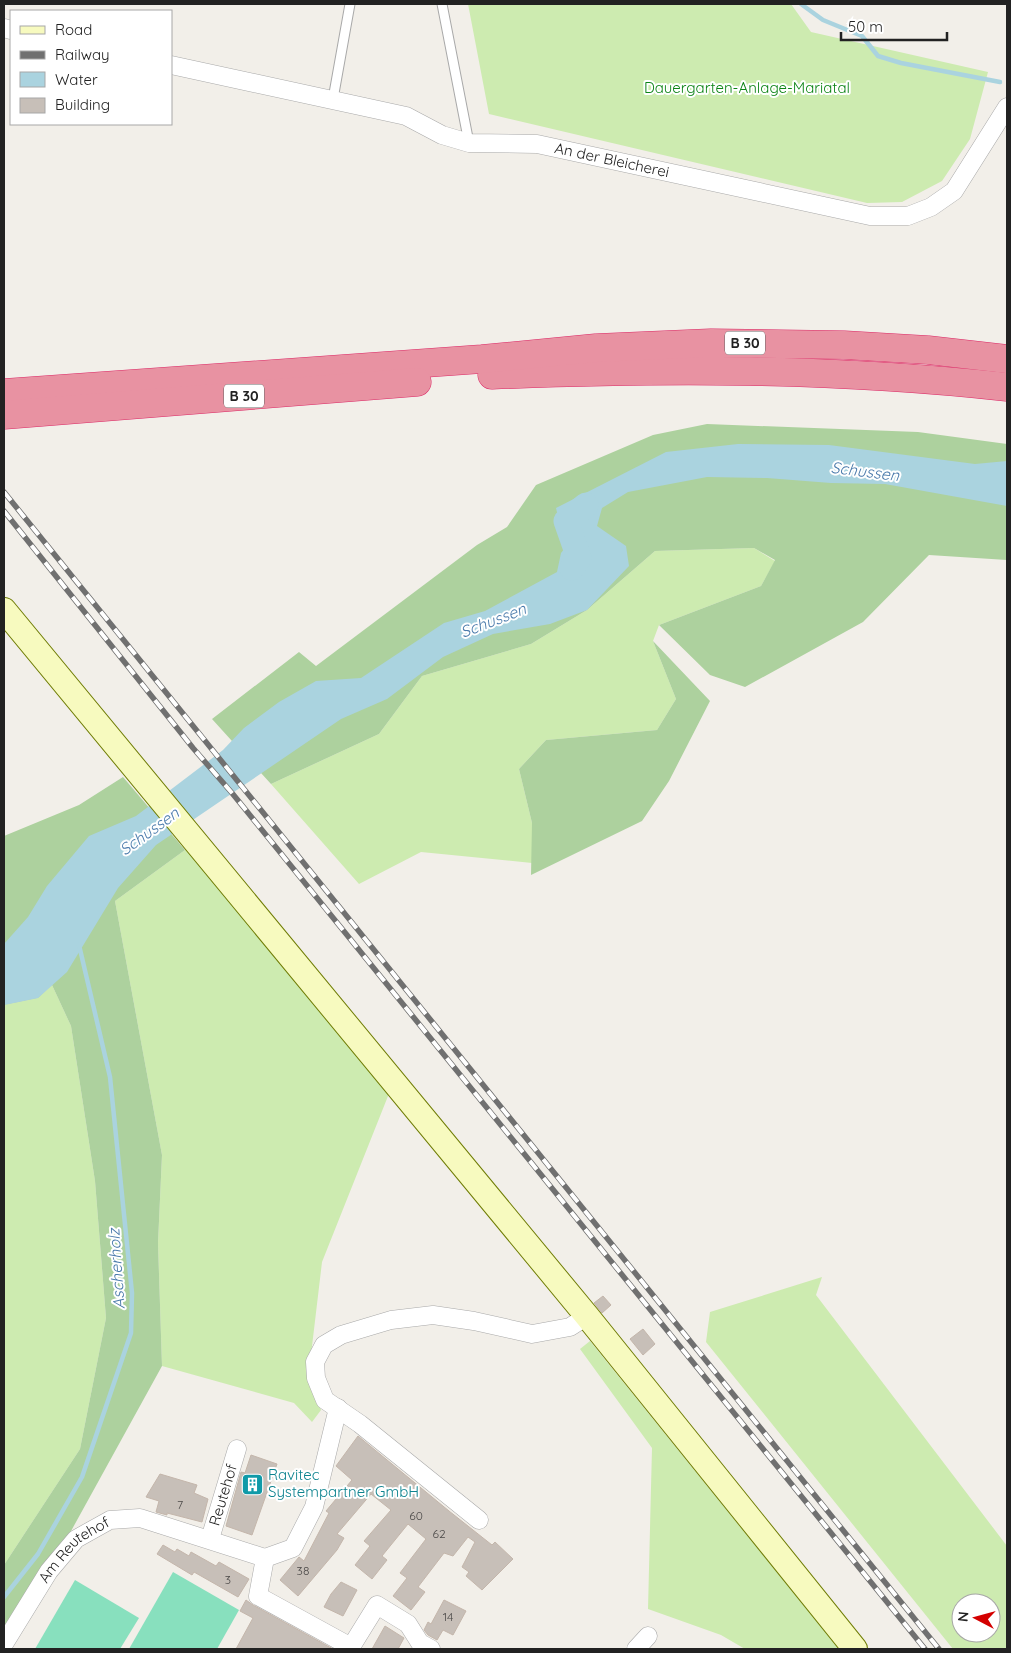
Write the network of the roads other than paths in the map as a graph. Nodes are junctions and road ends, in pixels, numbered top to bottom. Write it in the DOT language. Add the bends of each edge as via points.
graph roads {
  1 [pos="350,4"];
  2 [pos="442,4"];
  3 [pos="172,65"];
  4 [pos="333,99"];
  5 [pos="1007,107"];
  6 [pos="469,143"];
  7 [pos="1007,359"];
  8 [pos="1007,387"];
  9 [pos="4,393"];
  10 [pos="4,415"];
  11 [pos="4,610"];
  12 [pos="587,1316"];
  13 [pos="338,1408"];
  14 [pos="236,1449"];
  15 [pos="479,1520"];
  16 [pos="210,1539"];
  17 [pos="266,1558"];
  18 [pos="648,1636"];
  19 [pos="4,1644"];
  20 [pos="431,1649"];
  21 [pos="636,1649"];
  22 [pos="855,1649"];
  1 -- 4 [label="lane"];
  2 -- 6 [label="lane"];
  3 -- 4 [label="street, An der Bleicherei"];
  4 -- 6 [label="street, An der Bleicherei" via="406,116 442,135"];
  5 -- 6 [label="street, An der Bleicherei" via="954,191 931,207 908,216 870,216 537,144"];
  7 -- 9 [label="highway, B 30" via="928,350 711,343 596,348"];
  8 -- 10 [label="highway, B 30" via="824,371 593,371 485,376"];
  11 -- 12 [label="street"];
  12 -- 13 [label="street" via="570,1327 532,1334 433,1315 391,1320 341,1335 324,1345 315,1362 316,1378 325,1400"];
  12 -- 22 [label="street"];
  13 -- 15 [label="street"];
  13 -- 17 [label="street" via="314,1507 293,1548"];
  14 -- 16 [label="street, Reutehof"];
  16 -- 17 [label="street, Am Reutehof"];
  16 -- 19 [label="street, Am Reutehof" via="140,1518 110,1520 76,1539 49,1571"];
  17 -- 20 [label="street" via="258,1596 351,1647 378,1605 408,1624 420,1643"];
  18 -- 21 [label="street"];
}
